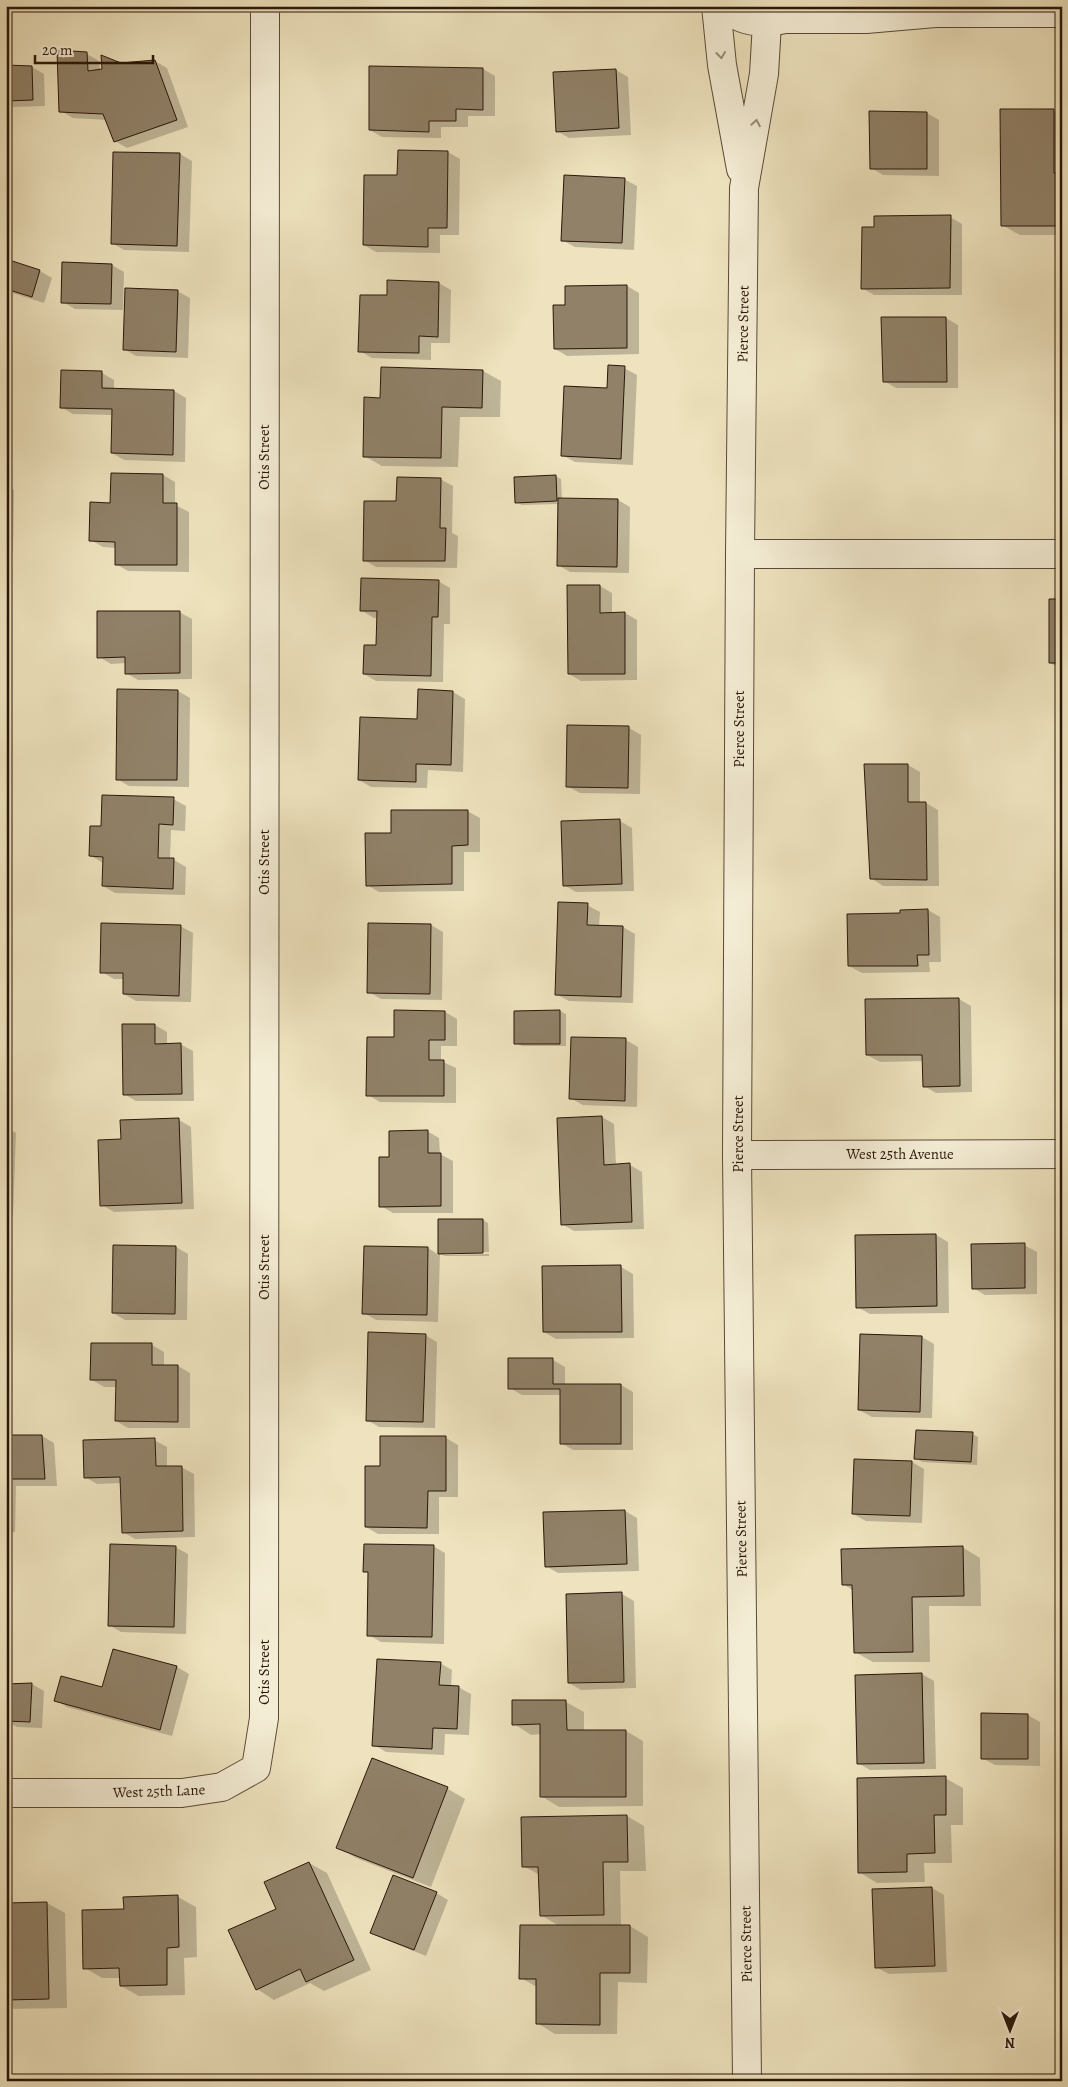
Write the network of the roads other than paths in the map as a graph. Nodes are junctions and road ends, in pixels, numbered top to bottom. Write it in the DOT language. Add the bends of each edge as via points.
graph roads {
  1 [pos="265,6"];
  2 [pos="716,6"];
  3 [pos="724,6"];
  4 [pos="929,9"];
  5 [pos="1030,10"];
  6 [pos="1062,13"];
  7 [pos="786,16"];
  8 [pos="744,188"];
  9 [pos="740,554"];
  10 [pos="1062,554"];
  11 [pos="1062,1154"];
  12 [pos="737,1155"];
  13 [pos="264,1718"];
  14 [pos="6,1793"];
  15 [pos="747,2081"];
  1 -- 13 [label="street, Otis Street"];
  2 -- 8 [label="street, Pierce Street, one-way" via="722,65"];
  3 -- 7 [label="street" via="748,20"];
  4 -- 5 [label="street"];
  4 -- 7 [label="street" via="866,19"];
  5 -- 6 [label="street"];
  8 -- 7 [label="street, Pierce Street, one-way" via="764,74"];
  8 -- 9 [label="street, Pierce Street"];
  9 -- 10 [label="street"];
  9 -- 12 [label="street, Pierce Street"];
  11 -- 12 [label="street, West 25th Avenue"];
  12 -- 15 [label="street, Pierce Street"];
  13 -- 14 [label="street, West 25th Lane" via="256,1768 222,1787 182,1793"];
}
